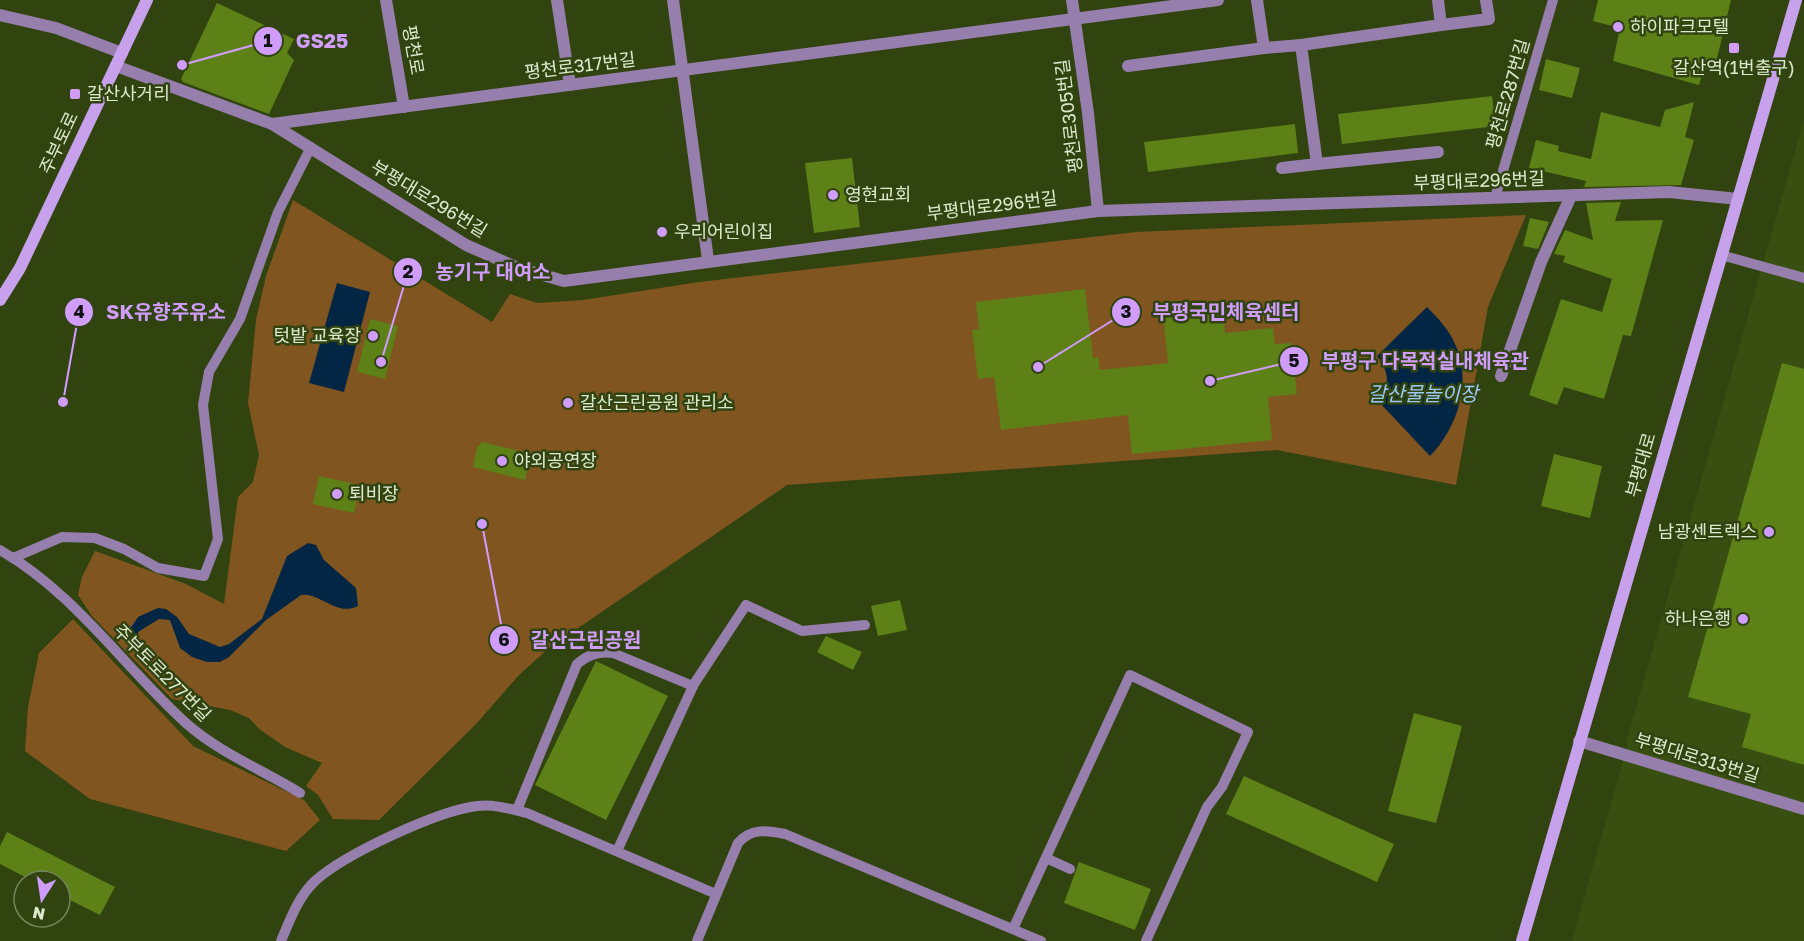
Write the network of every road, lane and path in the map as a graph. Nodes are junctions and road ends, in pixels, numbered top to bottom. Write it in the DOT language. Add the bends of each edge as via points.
graph roads {
  1 [pos="147,0"];
  2 [pos="386,0"];
  3 [pos="557,0"];
  4 [pos="673,0"];
  5 [pos="1071,0"];
  6 [pos="1218,0"];
  7 [pos="1257,0"];
  8 [pos="1438,0"];
  9 [pos="1486,0"];
  10 [pos="1553,0"];
  11 [pos="1796,0"];
  12 [pos="0,15"];
  13 [pos="1074,18"];
  14 [pos="1441,25"];
  15 [pos="1301,45"];
  16 [pos="1264,48"];
  17 [pos="122,53"];
  18 [pos="116,66"];
  19 [pos="1128,66"];
  20 [pos="682,71"];
  21 [pos="570,85"];
  22 [pos="482,97"];
  23 [pos="404,107"];
  24 [pos="272,124"];
  25 [pos="311,147"];
  26 [pos="1438,152"];
  27 [pos="1317,164"];
  28 [pos="1282,168"];
  29 [pos="1571,196"];
  30 [pos="1495,198"];
  31 [pos="1738,199"];
  32 [pos="1098,211"];
  33 [pos="1721,255"];
  34 [pos="708,260"];
  35 [pos="1804,278"];
  36 [pos="0,300"];
  37 [pos="1501,376"];
  38 [pos="0,550"];
  39 [pos="14,558"];
  40 [pos="865,625"];
  41 [pos="693,686"];
  42 [pos="1579,741"];
  43 [pos="300,793"];
  44 [pos="1804,809"];
  45 [pos="517,810"];
  46 [pos="616,851"];
  47 [pos="1046,858"];
  48 [pos="1071,869"];
  49 [pos="716,894"];
  50 [pos="1013,929"];
  51 [pos="281,941"];
  52 [pos="697,941"];
  53 [pos="1041,941"];
  54 [pos="1146,941"];
  55 [pos="1522,941"];
  1 -- 17 [label="main road, 주부토로"];
  2 -- 23 [label="street, 평천로"];
  3 -- 21 [label="street"];
  4 -- 20 [label="street"];
  5 -- 13 [label="street, 평천로305번길"];
  6 -- 13 [label="street"];
  7 -- 16 [label="street"];
  8 -- 14 [label="street"];
  9 -- 14 [label="street" via="1489,19"];
  10 -- 30 [label="lane, 평천로287번길"];
  11 -- 31 [label="main road, 부평대로"];
  12 -- 17 [label="street" via="56,28"];
  13 -- 20 [label="street, 평천로317번길"];
  13 -- 32 [label="street, 평천로305번길"];
  14 -- 15 [label="street"];
  15 -- 16 [label="street"];
  15 -- 27 [label="street"];
  16 -- 19 [label="street"];
  17 -- 18 [label="main road, 주부토로"];
  18 -- 24 [label="street, 부평대로296번길"];
  18 -- 36 [label="main road, 주부토로" via="20,268"];
  20 -- 21 [label="street, 평천로317번길"];
  20 -- 34 [label="street"];
  21 -- 22 [label="street, 평천로317번길"];
  22 -- 23 [label="street, 부평대로296번길"];
  23 -- 24 [label="street, 부평대로296번길"];
  24 -- 25 [label="street, 부평대로296번길"];
  25 -- 34 [label="street, 부평대로296번길" via="466,245 518,268 564,281"];
  25 -- 39 [label="lane" via="278,212 240,319 209,372 203,405 218,539 204,576 158,568 95,538 62,537"];
  26 -- 27 [label="street"];
  27 -- 28 [label="street"];
  29 -- 30 [label="street, 부평대로296번길"];
  29 -- 31 [label="street, 부평대로296번길" via="1669,192"];
  29 -- 37 [label="street, 부평대로296번길" via="1541,262"];
  30 -- 32 [label="street, 부평대로296번길"];
  31 -- 33 [label="main road, 부평대로"];
  32 -- 34 [label="street, 부평대로296번길"];
  33 -- 35 [label="lane"];
  33 -- 42 [label="main road, 부평대로"];
  38 -- 39 [label="lane, 주부토로277번길"];
  39 -- 43 [label="lane, 주부토로277번길" via="66,601 187,724 209,742"];
  40 -- 41 [label="lane" via="802,631 746,605"];
  41 -- 45 [label="lane" via="613,653 585,657 576,664"];
  41 -- 46 [label="lane"];
  42 -- 44 [label="street, 부평대로313번길"];
  42 -- 55 [label="main road, 부평대로"];
  45 -- 46 [label="lane"];
  45 -- 51 [label="lane" via="479,806 449,812 355,853 314,882 298,902"];
  46 -- 49 [label="lane"];
  47 -- 48 [label="lane"];
  47 -- 50 [label="lane"];
  47 -- 54 [label="lane" via="1130,675 1248,732 1222,787 1207,807"];
  49 -- 50 [label="lane" via="738,843 745,835 770,831"];
  49 -- 52 [label="lane"];
  50 -- 53 [label="lane"];
}
